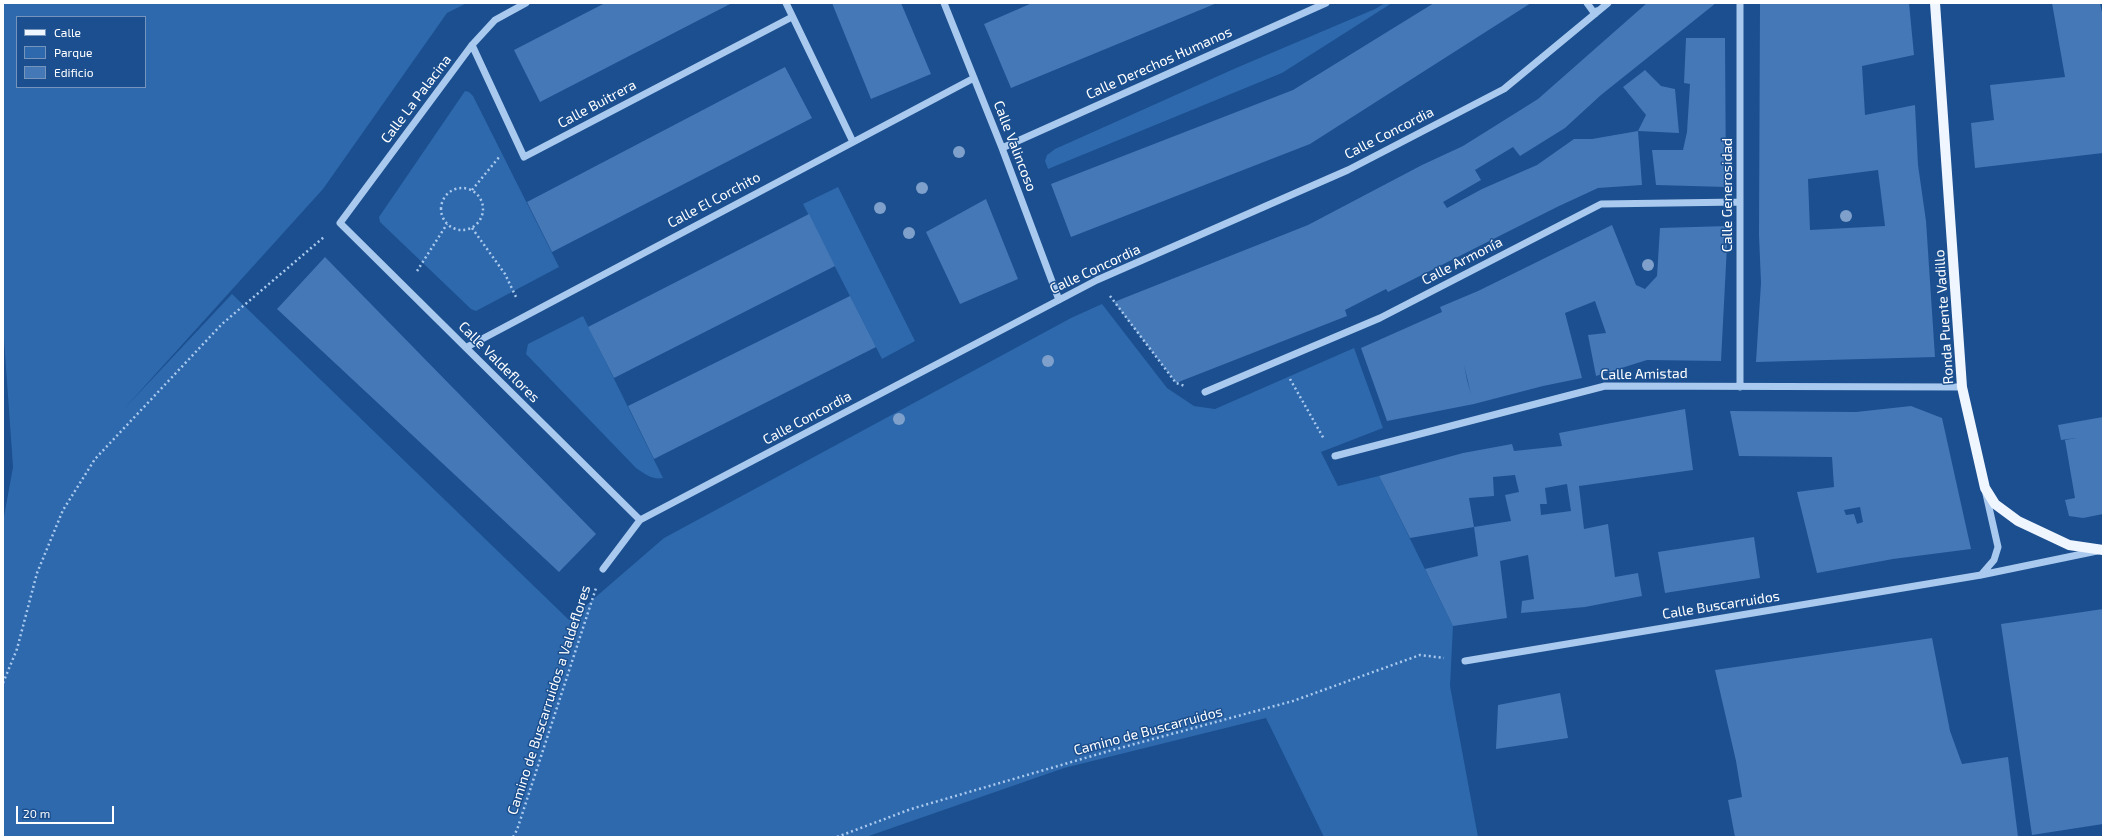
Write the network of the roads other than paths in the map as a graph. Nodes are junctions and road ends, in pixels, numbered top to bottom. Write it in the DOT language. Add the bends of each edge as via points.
graph roads {
  1 [pos="526,3"];
  2 [pos="786,3"];
  3 [pos="944,3"];
  4 [pos="1326,3"];
  5 [pos="1587,3"];
  6 [pos="1603,3"];
  7 [pos="1608,3"];
  8 [pos="1740,3"];
  9 [pos="1935,3"];
  10 [pos="1594,14"];
  11 [pos="792,17"];
  12 [pos="472,45"];
  13 [pos="974,78"];
  14 [pos="853,142"];
  15 [pos="1002,148"];
  16 [pos="1740,202"];
  17 [pos="340,224"];
  18 [pos="1059,300"];
  19 [pos="467,347"];
  20 [pos="1740,386"];
  21 [pos="1962,386"];
  22 [pos="1205,392"];
  23 [pos="1335,456"];
  24 [pos="1985,488"];
  25 [pos="640,520"];
  26 [pos="2102,550"];
  27 [pos="603,569"];
  28 [pos="1981,575"];
  29 [pos="1465,660"];
  1 -- 12 [label="street, Calle La Palacina" via="495,20"];
  2 -- 11 [label="street"];
  3 -- 13 [label="street, Calle Valincoso"];
  4 -- 15 [label="street, Calle Derechos Humanos"];
  5 -- 10 [label="street"];
  6 -- 10 [label="street"];
  7 -- 10 [label="street, Calle Concordia"];
  8 -- 16 [label="street, Calle Generosidad"];
  9 -- 21 [label="main road, Ronda Puente Vadillo"];
  10 -- 18 [label="street, Calle Concordia" via="1504,89 1348,170 1097,280"];
  11 -- 12 [label="street, Calle Buitrera" via="524,157"];
  11 -- 14 [label="street"];
  12 -- 17 [label="street, Calle La Palacina"];
  13 -- 14 [label="street, Calle El Corchito"];
  13 -- 15 [label="street, Calle Valincoso"];
  14 -- 19 [label="street, Calle El Corchito"];
  15 -- 18 [label="street, Calle Valincoso"];
  16 -- 20 [label="street, Calle Generosidad"];
  16 -- 22 [label="street, Calle Armonía" via="1601,204 1380,318"];
  17 -- 19 [label="street, Calle Valdeflores"];
  18 -- 25 [label="street, Calle Concordia"];
  19 -- 25 [label="street, Calle Valdeflores"];
  20 -- 21 [label="street, Calle Amistad"];
  20 -- 23 [label="street, Calle Amistad" via="1605,386"];
  21 -- 24 [label="main road, Ronda Puente Vadillo"];
  24 -- 26 [label="main road, Ronda Puente Vadillo" via="1996,504 2018,521 2070,546"];
  24 -- 28 [label="street" via="1998,547 1994,560"];
  25 -- 27 [label="street, Calle Concordia"];
  26 -- 28 [label="street, Calle Buscarruidos"];
  28 -- 29 [label="street, Calle Buscarruidos"];
}
